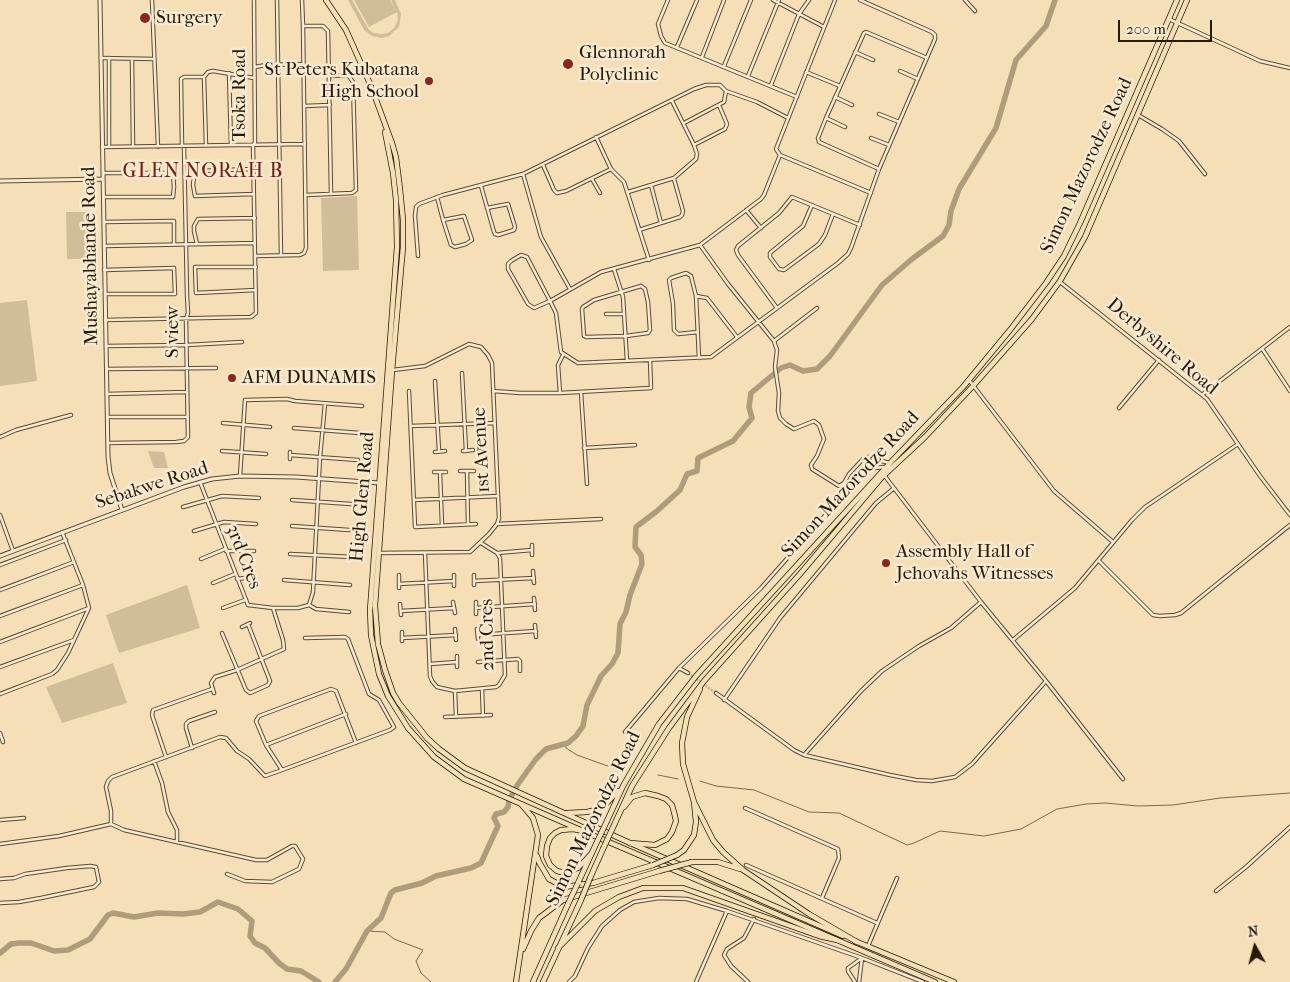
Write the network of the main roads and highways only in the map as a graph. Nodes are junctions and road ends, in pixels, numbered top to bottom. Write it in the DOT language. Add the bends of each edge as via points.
graph roads {
  1 [pos="326,0"];
  2 [pos="1177,0"];
  3 [pos="1187,0"];
  4 [pos="381,483"];
  5 [pos="704,681"];
  6 [pos="623,786"];
  7 [pos="694,802"];
  8 [pos="522,805"];
  9 [pos="620,812"];
  10 [pos="567,813"];
  11 [pos="583,832"];
  12 [pos="630,843"];
  13 [pos="537,852"];
  14 [pos="592,853"];
  15 [pos="743,870"];
  16 [pos="837,940"];
  17 [pos="856,942"];
  18 [pos="558,948"];
  19 [pos="520,958"];
  20 [pos="516,982"];
  21 [pos="533,982"];
  22 [pos="543,982"];
  23 [pos="935,982"];
  24 [pos="954,982"];
  1 -- 4 [label="main road, High Glen Road" via="355,48 383,121 393,173 396,255"];
  2 -- 6 [label="main road, Simon Mazorodze Road" via="1064,256 1024,312 968,380 696,676 659,724"];
  3 -- 5 [label="main road, Simon Mazorodze Road" via="1085,237 1060,282 973,386 884,476"];
  4 -- 8 [label="main road, High Glen Road" via="370,610 373,648 383,685 408,728 434,757 464,779"];
  4 -- 10 [label="main road, High Glen Road" via="376,631 393,693 427,738 465,768"];
  5 -- 7 [label="main road" via="687,717 682,743 683,764"];
  5 -- 9 [label="main road, Simon Mazorodze Road" via="669,728 632,786"];
  6 -- 10 [label="main road" via="596,810"];
  6 -- 14 [label="main road, Simon Mazorodze Road, bridge"];
  7 -- 13 [label="main road, bridge" via="694,835 684,850 653,865 593,883 564,887 549,879"];
  7 -- 15 [label="main road" via="714,840"];
  8 -- 11 [label="main road, High Glen Road"];
  8 -- 13 [label="main road" via="536,826"];
  9 -- 12 [label="main road" via="632,797 645,793 666,799 672,805 676,821 667,839 655,844"];
  9 -- 18 [label="main road, Simon Mazorodze Road, bridge"];
  10 -- 12 [label="main road, High Glen Road"];
  11 -- 14 [label="main road" via="561,830 550,838 546,856 550,865 565,873 578,868"];
  11 -- 16 [label="main road, High Glen Road"];
  12 -- 17 [label="main road, High Glen Road"];
  13 -- 19 [label="main road"];
  14 -- 21 [label="main road, Simon Mazorodze Road, bridge"];
  15 -- 17 [label="main road"];
  15 -- 19 [label="main road, bridge" via="718,862 692,862 568,897 539,918"];
  16 -- 18 [label="main road" via="683,888 643,888 595,911"];
  16 -- 23 [label="main road"];
  17 -- 24 [label="main road"];
  18 -- 22 [label="main road, Simon Mazorodze Road"];
  19 -- 20 [label="main road"];
}
